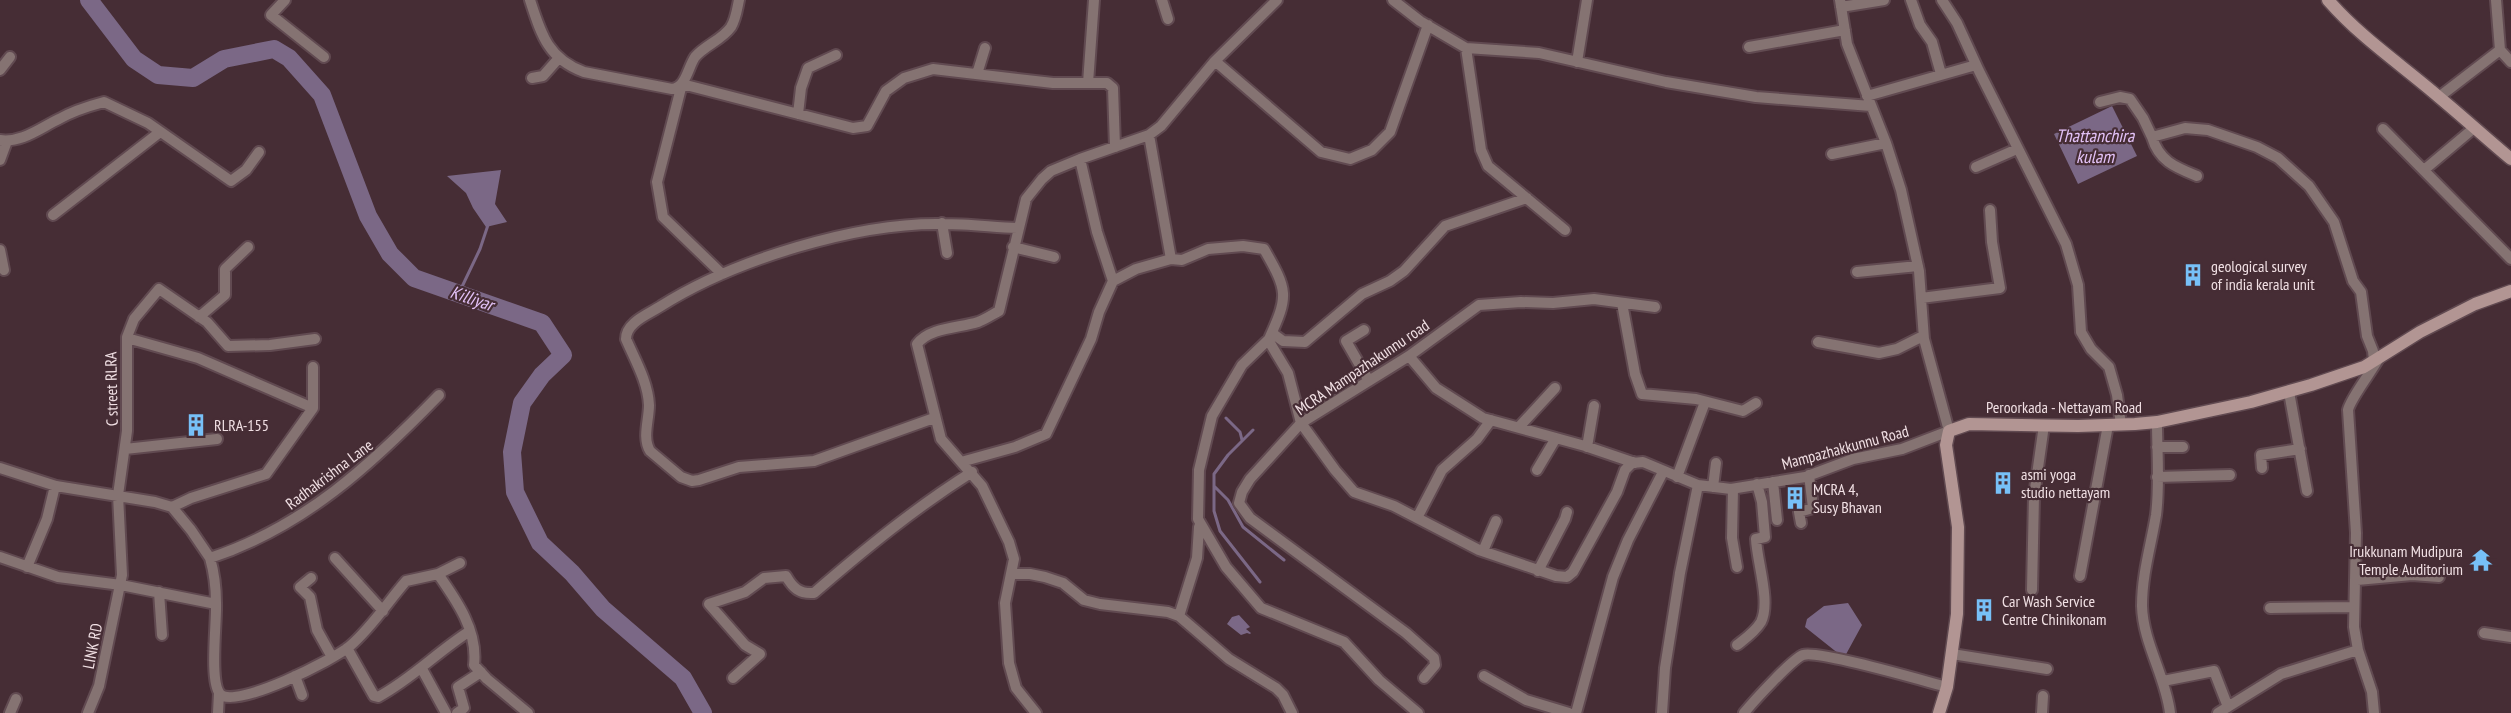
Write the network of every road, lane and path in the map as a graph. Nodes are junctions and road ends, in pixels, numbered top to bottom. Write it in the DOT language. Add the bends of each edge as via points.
graph roads {
  1 [pos="285,0"];
  2 [pos="530,0"];
  3 [pos="740,0"];
  4 [pos="1094,0"];
  5 [pos="1161,0"];
  6 [pos="1276,0"];
  7 [pos="1393,0"];
  8 [pos="1587,0"];
  9 [pos="1884,0"];
  10 [pos="1911,0"];
  11 [pos="1942,0"];
  12 [pos="2328,0"];
  13 [pos="2496,0"];
  14 [pos="1841,4"];
  15 [pos="1168,19"];
  16 [pos="1428,25"];
  17 [pos="1845,30"];
  18 [pos="1749,47"];
  19 [pos="986,48"];
  20 [pos="1466,48"];
  21 [pos="2500,50"];
  22 [pos="836,55"];
  23 [pos="10,57"];
  24 [pos="324,57"];
  25 [pos="558,59"];
  26 [pos="1215,61"];
  27 [pos="1577,62"];
  28 [pos="2511,62"];
  29 [pos="1976,65"];
  30 [pos="0,70"];
  31 [pos="977,74"];
  32 [pos="1941,75"];
  33 [pos="532,78"];
  34 [pos="1088,83"];
  35 [pos="682,84"];
  36 [pos="1867,96"];
  37 [pos="2439,97"];
  38 [pos="2100,102"];
  39 [pos="1871,106"];
  40 [pos="798,114"];
  41 [pos="2474,128"];
  42 [pos="2383,129"];
  43 [pos="160,132"];
  44 [pos="1149,135"];
  45 [pos="2152,137"];
  46 [pos="3,140"];
  47 [pos="1886,143"];
  48 [pos="1115,147"];
  49 [pos="2017,149"];
  50 [pos="259,152"];
  51 [pos="1832,154"];
  52 [pos="1080,159"];
  53 [pos="2511,159"];
  54 [pos="0,160"];
  55 [pos="1976,167"];
  56 [pos="2424,170"];
  57 [pos="2197,176"];
  58 [pos="1527,198"];
  59 [pos="1990,210"];
  60 [pos="53,215"];
  61 [pos="942,223"];
  62 [pos="1017,228"];
  63 [pos="1565,230"];
  64 [pos="248,247"];
  65 [pos="1013,247"];
  66 [pos="0,250"];
  67 [pos="947,253"];
  68 [pos="1054,257"];
  69 [pos="1171,259"];
  70 [pos="2511,259"];
  71 [pos="1918,266"];
  72 [pos="4,270"];
  73 [pos="1857,272"];
  74 [pos="722,274"];
  75 [pos="1113,281"];
  76 [pos="2511,291"];
  77 [pos="1922,298"];
  78 [pos="1622,303"];
  79 [pos="1655,307"];
  80 [pos="199,317"];
  81 [pos="1364,330"];
  82 [pos="1271,336"];
  83 [pos="1923,336"];
  84 [pos="127,338"];
  85 [pos="315,339"];
  86 [pos="1818,342"];
  87 [pos="1409,356"];
  88 [pos="2377,359"];
  89 [pos="313,368"];
  90 [pos="1369,381"];
  91 [pos="1554,388"];
  92 [pos="2289,392"];
  93 [pos="439,395"];
  94 [pos="1705,402"];
  95 [pos="1756,403"];
  96 [pos="1594,406"];
  97 [pos="313,408"];
  98 [pos="934,418"];
  99 [pos="1491,420"];
  100 [pos="2157,422"];
  101 [pos="1301,423"];
  102 [pos="2044,425"];
  103 [pos="2108,425"];
  104 [pos="2121,425"];
  105 [pos="1519,427"];
  106 [pos="1949,431"];
  107 [pos="1556,438"];
  108 [pos="217,439"];
  109 [pos="1587,447"];
  110 [pos="2157,447"];
  111 [pos="2183,447"];
  112 [pos="125,449"];
  113 [pos="2300,450"];
  114 [pos="961,462"];
  115 [pos="1635,463"];
  116 [pos="1716,463"];
  117 [pos="0,468"];
  118 [pos="2262,468"];
  119 [pos="1537,470"];
  120 [pos="972,472"];
  121 [pos="1663,472"];
  122 [pos="1809,475"];
  123 [pos="2230,475"];
  124 [pos="1677,477"];
  125 [pos="2157,477"];
  126 [pos="1773,482"];
  127 [pos="1757,484"];
  128 [pos="1698,485"];
  129 [pos="55,486"];
  130 [pos="1713,487"];
  131 [pos="1733,489"];
  132 [pos="2307,490"];
  133 [pos="118,495"];
  134 [pos="172,507"];
  135 [pos="1567,512"];
  136 [pos="1417,518"];
  137 [pos="1198,519"];
  138 [pos="1777,520"];
  139 [pos="1496,521"];
  140 [pos="1801,523"];
  141 [pos="1483,551"];
  142 [pos="0,557"];
  143 [pos="210,558"];
  144 [pos="335,558"];
  145 [pos="460,563"];
  146 [pos="27,567"];
  147 [pos="1737,567"];
  148 [pos="1538,571"];
  149 [pos="438,574"];
  150 [pos="1013,574"];
  151 [pos="2080,576"];
  152 [pos="2439,577"];
  153 [pos="312,578"];
  154 [pos="2356,580"];
  155 [pos="121,585"];
  156 [pos="2032,590"];
  157 [pos="159,592"];
  158 [pos="216,604"];
  159 [pos="2354,607"];
  160 [pos="2270,608"];
  161 [pos="383,611"];
  162 [pos="1179,616"];
  163 [pos="470,631"];
  164 [pos="2484,633"];
  165 [pos="162,635"];
  166 [pos="2511,637"];
  167 [pos="1737,645"];
  168 [pos="347,648"];
  169 [pos="2358,650"];
  170 [pos="1952,654"];
  171 [pos="332,657"];
  172 [pos="422,669"];
  173 [pos="2047,669"];
  174 [pos="481,672"];
  175 [pos="296,676"];
  176 [pos="1484,676"];
  177 [pos="733,678"];
  178 [pos="1424,678"];
  179 [pos="2163,681"];
  180 [pos="1947,687"];
  181 [pos="219,693"];
  182 [pos="302,694"];
  183 [pos="2043,696"];
  184 [pos="16,699"];
  185 [pos="2223,710"];
  186 [pos="10,713"];
  187 [pos="88,713"];
  188 [pos="218,713"];
  189 [pos="446,713"];
  190 [pos="457,713"];
  191 [pos="528,713"];
  192 [pos="1035,713"];
  193 [pos="1292,713"];
  194 [pos="1418,713"];
  195 [pos="1569,713"];
  196 [pos="1576,713"];
  197 [pos="1662,713"];
  198 [pos="1744,713"];
  199 [pos="1939,713"];
  200 [pos="2042,713"];
  201 [pos="2170,713"];
  202 [pos="2374,713"];
  1 -- 24 [label="street" via="272,15"];
  2 -- 25 [label="street" via="543,37"];
  3 -- 35 [label="street" via="730,28 694,58"];
  4 -- 34 [label="street"];
  5 -- 15 [label="street"];
  6 -- 26 [label="street"];
  7 -- 16 [label="street"];
  8 -- 27 [label="street"];
  9 -- 14 [label="street"];
  10 -- 32 [label="street" via="1920,25 1932,42"];
  11 -- 29 [label="street"];
  12 -- 37 [label="street" via="2385,55"];
  13 -- 21 [label="street"];
  14 -- 17 [label="street"];
  16 -- 20 [label="street"];
  16 -- 26 [label="street" via="1390,132 1372,150 1350,159 1321,152"];
  17 -- 18 [label="street"];
  17 -- 36 [label="street"];
  19 -- 31 [label="street"];
  20 -- 27 [label="street" via="1539,53"];
  20 -- 58 [label="street" via="1484,157 1488,166"];
  21 -- 28 [label="street"];
  21 -- 37 [label="street"];
  22 -- 40 [label="street" via="808,68"];
  23 -- 30 [label="street"];
  25 -- 33 [label="street" via="543,76"];
  25 -- 35 [label="street" via="584,72 634,83 672,89"];
  26 -- 44 [label="street"];
  27 -- 39 [label="street" via="1756,97"];
  29 -- 32 [label="street"];
  29 -- 49 [label="street"];
  31 -- 34 [label="street"];
  31 -- 40 [label="street" via="933,69 904,78 886,91 867,126 853,128"];
  32 -- 36 [label="street"];
  34 -- 48 [label="street" via="1107,82 1112,86"];
  35 -- 40 [label="street"];
  35 -- 74 [label="street" via="657,182 663,217"];
  36 -- 39 [label="street"];
  37 -- 41 [label="street"];
  38 -- 45 [label="street" via="2130,99"];
  39 -- 47 [label="street"];
  41 -- 53 [label="street"];
  41 -- 56 [label="street"];
  42 -- 56 [label="street"];
  43 -- 46 [label="street" via="104,102 59,118 29,135"];
  43 -- 50 [label="street" via="231,181 246,170"];
  43 -- 60 [label="street"];
  44 -- 48 [label="street"];
  44 -- 69 [label="street"];
  45 -- 57 [label="street" via="2168,163"];
  45 -- 88 [label="street" via="2185,128 2208,130 2278,158 2308,186 2334,222 2353,281 2361,292 2367,336"];
  46 -- 54 [label="street"];
  47 -- 51 [label="street"];
  47 -- 71 [label="street"];
  48 -- 52 [label="street"];
  49 -- 55 [label="street"];
  49 -- 104 [label="street" via="2066,244 2078,285 2081,332 2109,367"];
  52 -- 62 [label="street" via="1042,179 1026,199"];
  52 -- 75 [label="street"];
  56 -- 70 [label="street"];
  58 -- 63 [label="street"];
  58 -- 82 [label="street" via="1445,226 1404,271 1362,294 1305,342"];
  59 -- 77 [label="street" via="2000,288"];
  61 -- 62 [label="street"];
  61 -- 67 [label="street"];
  61 -- 74 [label="street" via="869,230 772,255"];
  62 -- 65 [label="street"];
  64 -- 80 [label="street" via="225,269 225,295"];
  65 -- 68 [label="street"];
  65 -- 98 [label="street" via="999,311 980,321 938,332 917,344"];
  66 -- 72 [label="street"];
  69 -- 75 [label="street" via="1136,269"];
  69 -- 82 [label="street" via="1182,260 1208,249 1226,247 1263,249 1282,283 1281,312"];
  71 -- 73 [label="street"];
  71 -- 77 [label="street"];
  74 -- 98 [label="street" via="689,288 633,324 626,334 647,388 647,446 681,477 692,481 739,468 814,461"];
  75 -- 114 [label="street" via="1091,339 1046,434"];
  76 -- 88 [label="street, Peroorkada - Nettayam Road" via="2475,304"];
  77 -- 83 [label="street"];
  78 -- 79 [label="street, MCRA Mampazhakunnu road"];
  78 -- 87 [label="street, MCRA Mampazhakunnu road" via="1594,299 1479,305"];
  78 -- 94 [label="street" via="1642,394"];
  80 -- 84 [label="street, C street RLRA" via="159,289 134,320"];
  80 -- 85 [label="street, C street RLRA" via="228,346"];
  81 -- 90 [label="street" via="1346,341"];
  82 -- 101 [label="street" via="1288,373"];
  82 -- 137 [label="street" via="1242,365 1212,416 1199,470"];
  83 -- 86 [label="street" via="1879,353"];
  83 -- 106 [label="street"];
  84 -- 97 [label="street" via="198,358"];
  84 -- 112 [label="street, C street RLRA"];
  87 -- 90 [label="street, MCRA Mampazhakunnu road"];
  87 -- 99 [label="street, Mampazhakkunnu Road" via="1436,388"];
  88 -- 92 [label="street, Peroorkada - Nettayam Road"];
  88 -- 154 [label="street" via="2348,410"];
  89 -- 97 [label="street"];
  90 -- 101 [label="street, MCRA Mampazhakunnu road"];
  91 -- 105 [label="street"];
  92 -- 100 [label="street, Peroorkada - Nettayam Road"];
  92 -- 113 [label="street"];
  93 -- 143 [label="street, Radhakrishna Lane" via="387,449 312,508 245,546"];
  94 -- 95 [label="street" via="1743,411"];
  94 -- 124 [label="street"];
  96 -- 109 [label="street"];
  97 -- 134 [label="street" via="266,474"];
  98 -- 114 [label="street" via="941,439"];
  99 -- 105 [label="street, Mampazhakkunnu Road"];
  99 -- 136 [label="street" via="1477,439 1442,470"];
  100 -- 104 [label="street, Peroorkada - Nettayam Road"];
  100 -- 110 [label="street"];
  101 -- 136 [label="street" via="1354,492"];
  101 -- 178 [label="street, MCRA Mampazhakunnu road" via="1250,479 1239,503 1250,518 1428,652 1435,665"];
  102 -- 103 [label="street, Peroorkada - Nettayam Road"];
  102 -- 106 [label="street, Peroorkada - Nettayam Road" via="1969,424"];
  102 -- 156 [label="street" via="2034,496"];
  103 -- 104 [label="street, Peroorkada - Nettayam Road"];
  103 -- 151 [label="street"];
  105 -- 107 [label="street, Mampazhakkunnu Road"];
  106 -- 122 [label="street, Mampazhakkunnu Road" via="1902,449 1853,459"];
  106 -- 170 [label="street" via="1947,445 1958,527 1957,614"];
  107 -- 109 [label="street, Mampazhakkunnu Road"];
  107 -- 119 [label="street"];
  108 -- 112 [label="street"];
  109 -- 115 [label="street, Mampazhakkunnu Road"];
  110 -- 111 [label="street"];
  110 -- 125 [label="street"];
  112 -- 133 [label="street, C street RLRA"];
  113 -- 118 [label="street" via="2262,455"];
  113 -- 132 [label="street"];
  114 -- 120 [label="street"];
  115 -- 121 [label="street, Mampazhakkunnu Road" via="1643,462"];
  115 -- 148 [label="street" via="1625,470 1571,575 1562,578"];
  116 -- 130 [label="street"];
  117 -- 129 [label="street"];
  120 -- 150 [label="street" via="990,499 1009,542"];
  120 -- 177 [label="street" via="925,501 814,592 804,594 793,588 786,576 764,578 745,592 709,604 745,645 760,654"];
  121 -- 124 [label="street, Mampazhakkunnu Road"];
  121 -- 196 [label="street" via="1613,576"];
  122 -- 126 [label="street, Mampazhakkunnu Road"];
  122 -- 140 [label="street" via="1813,508 1799,512"];
  123 -- 125 [label="street"];
  124 -- 128 [label="street, Mampazhakkunnu Road"];
  125 -- 179 [label="street" via="2156,514 2144,569 2142,608"];
  126 -- 127 [label="street, Mampazhakkunnu Road"];
  126 -- 138 [label="street"];
  127 -- 131 [label="street, Mampazhakkunnu Road"];
  127 -- 167 [label="street" via="1765,537 1756,539 1765,604 1762,621"];
  128 -- 130 [label="street, Mampazhakkunnu Road"];
  128 -- 197 [label="street" via="1674,609"];
  129 -- 133 [label="street"];
  129 -- 146 [label="street" via="47,519"];
  130 -- 131 [label="street, Mampazhakkunnu Road"];
  131 -- 147 [label="street" via="1732,538"];
  133 -- 134 [label="street"];
  133 -- 155 [label="street, C street RLRA"];
  134 -- 143 [label="street"];
  135 -- 148 [label="street"];
  136 -- 141 [label="street"];
  137 -- 162 [label="street" via="1197,558"];
  137 -- 194 [label="street" via="1226,567 1261,608 1344,642 1379,680"];
  139 -- 141 [label="street"];
  141 -- 148 [label="street"];
  142 -- 146 [label="street"];
  143 -- 158 [label="street"];
  144 -- 161 [label="street"];
  145 -- 149 [label="street"];
  146 -- 155 [label="street" via="58,577"];
  149 -- 161 [label="street" via="406,581"];
  149 -- 163 [label="street" via="461,607"];
  150 -- 162 [label="street" via="1045,577 1064,584 1084,600"];
  150 -- 192 [label="street" via="1005,603 1008,663 1016,688"];
  152 -- 154 [label="street"];
  153 -- 171 [label="street" via="300,587 310,597 317,630"];
  154 -- 159 [label="street"];
  155 -- 157 [label="street"];
  155 -- 187 [label="street, LINK RD" via="99,686"];
  157 -- 158 [label="street"];
  157 -- 165 [label="street"];
  158 -- 181 [label="street" via="214,670"];
  159 -- 160 [label="street"];
  159 -- 169 [label="street"];
  161 -- 168 [label="street"];
  162 -- 193 [label="street" via="1229,659 1276,688"];
  163 -- 172 [label="street" via="448,644"];
  163 -- 174 [label="street" via="476,648 474,665"];
  164 -- 166 [label="street"];
  168 -- 171 [label="street"];
  168 -- 172 [label="street" via="374,696 382,695"];
  169 -- 185 [label="street" via="2281,674"];
  169 -- 202 [label="street" via="2372,692"];
  170 -- 173 [label="street"];
  170 -- 180 [label="street"];
  171 -- 175 [label="street"];
  172 -- 189 [label="street"];
  174 -- 190 [label="street" via="458,687 464,708"];
  174 -- 191 [label="street"];
  175 -- 181 [label="street" via="253,694 238,697"];
  175 -- 182 [label="street"];
  176 -- 195 [label="street" via="1526,700"];
  179 -- 185 [label="street" via="2214,671"];
  179 -- 201 [label="street"];
  180 -- 198 [label="street" via="1807,655 1797,659"];
  180 -- 199 [label="street"];
  181 -- 188 [label="street"];
  183 -- 200 [label="street"];
  184 -- 186 [label="street"];
}
